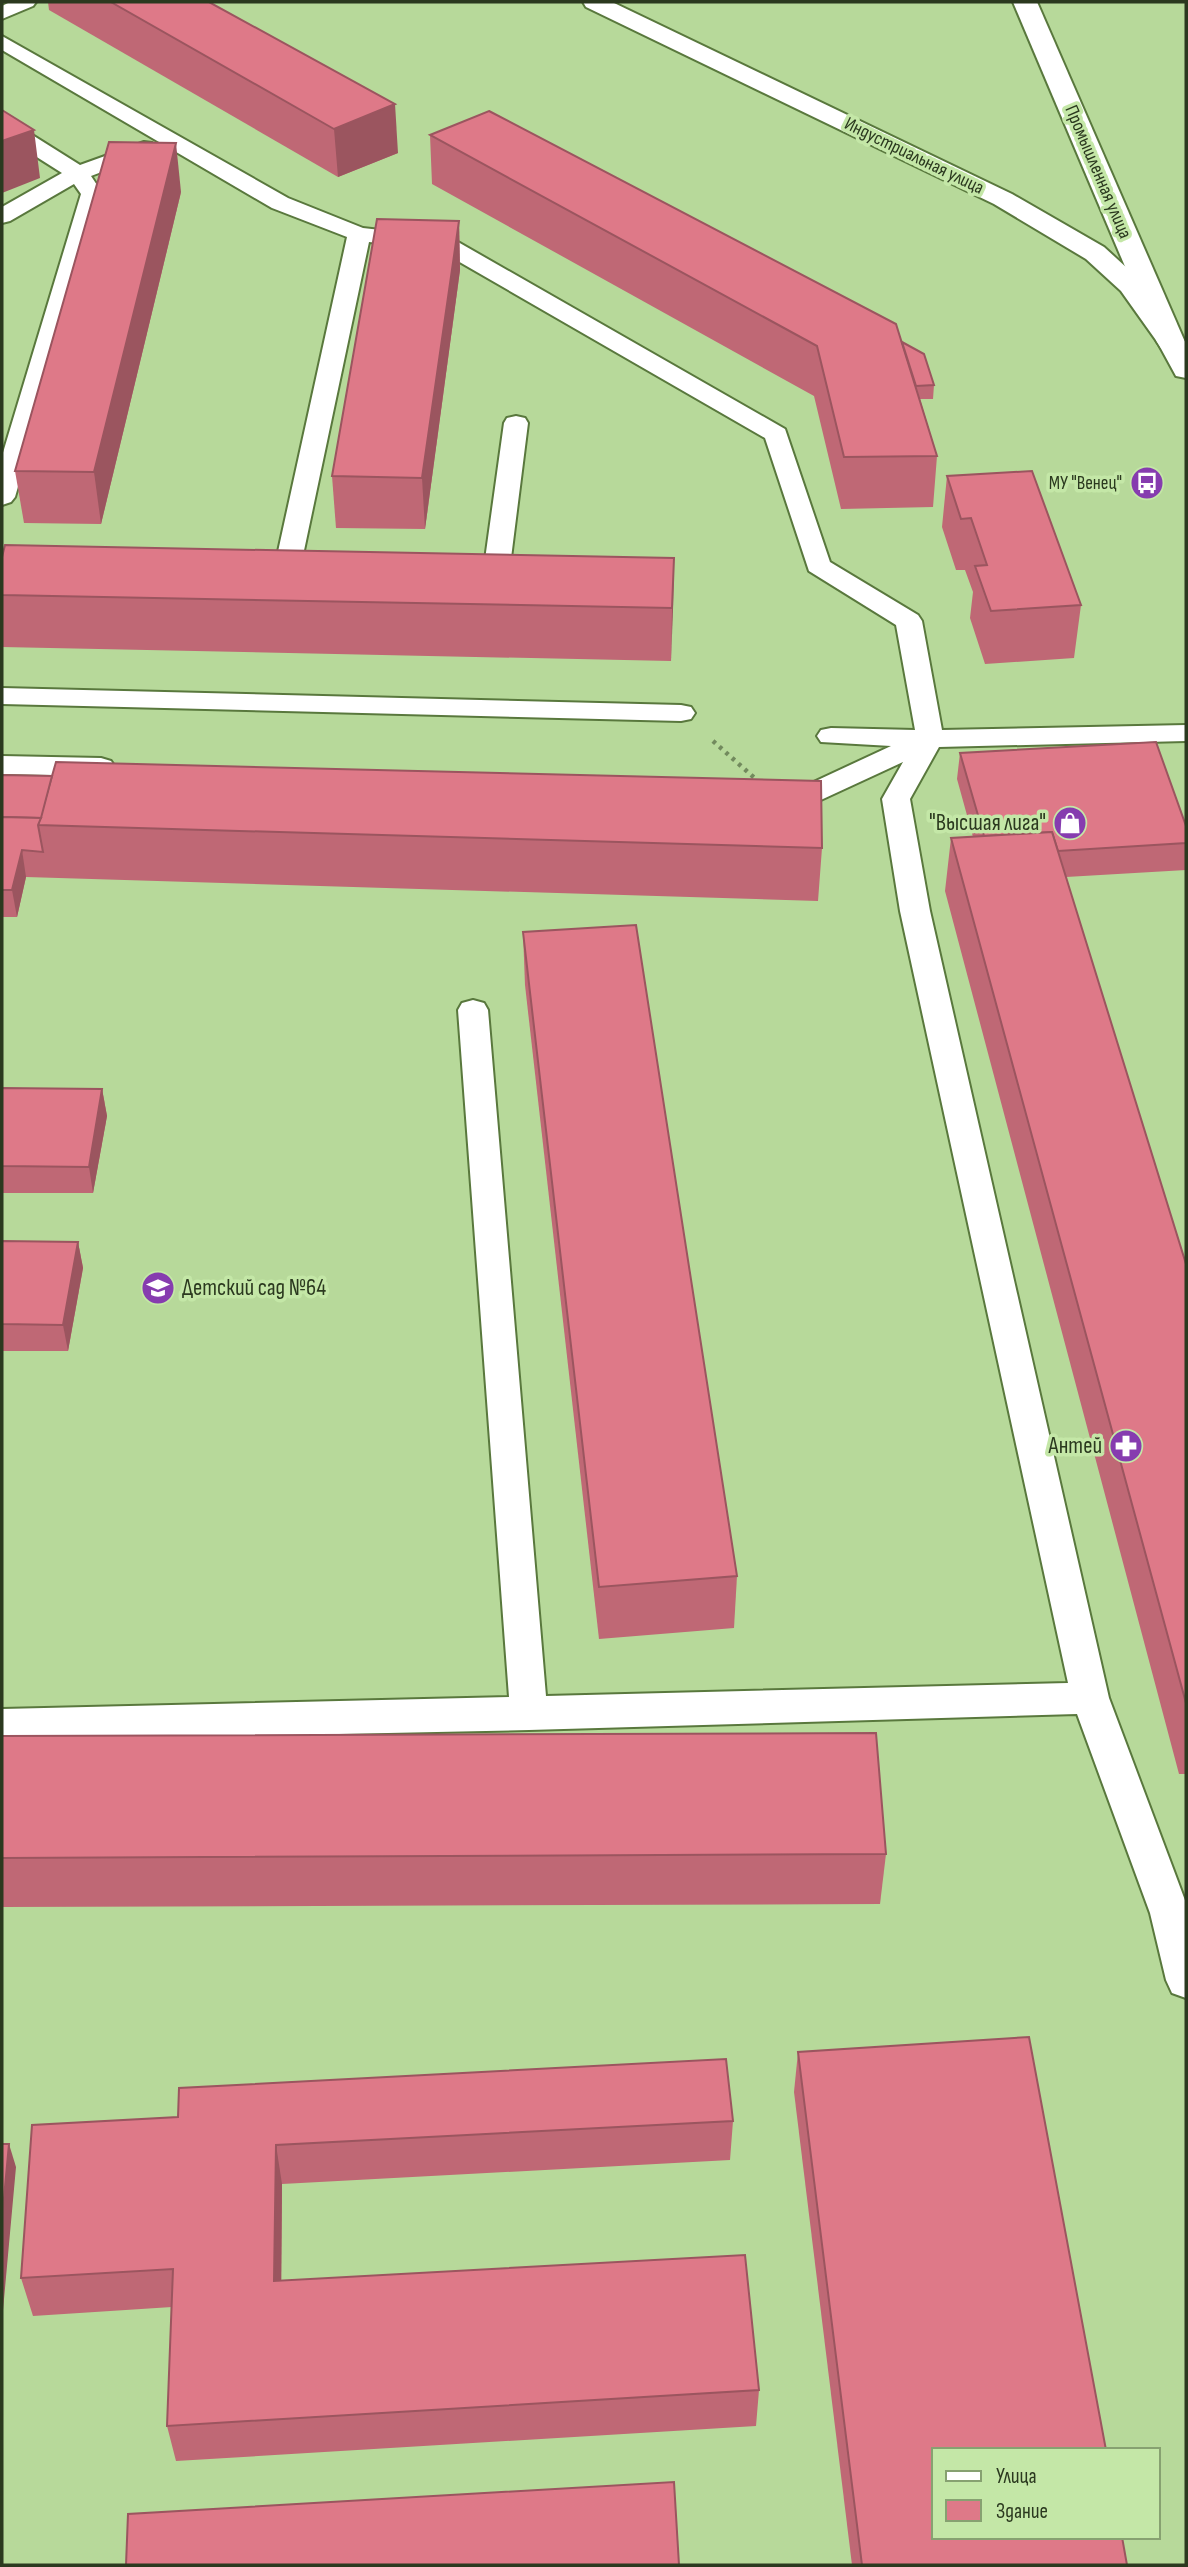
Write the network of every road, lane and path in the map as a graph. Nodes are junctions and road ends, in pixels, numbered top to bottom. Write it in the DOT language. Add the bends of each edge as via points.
graph roads {
  1 [pos="26,2"];
  2 [pos="594,2"];
  3 [pos="1025,2"];
  4 [pos="2,13"];
  5 [pos="2,42"];
  6 [pos="2,126"];
  7 [pos="169,139"];
  8 [pos="78,173"];
  9 [pos="2,216"];
  10 [pos="359,233"];
  11 [pos="1171,342"];
  12 [pos="1186,370"];
  13 [pos="516,424"];
  14 [pos="2,496"];
  15 [pos="258,578"];
  16 [pos="285,579"];
  17 [pos="313,579"];
  18 [pos="453,581"];
  19 [pos="2,696"];
  20 [pos="681,713"];
  21 [pos="1186,733"];
  22 [pos="831,736"];
  23 [pos="930,739"];
  24 [pos="2,765"];
  25 [pos="130,769"];
  26 [pos="767,790"];
  27 [pos="800,799"];
  28 [pos="473,1010"];
  29 [pos="1090,1698"];
  30 [pos="529,1714"];
  31 [pos="2,1725"];
  32 [pos="1186,1980"];
  1 -- 4 [label="lane"];
  2 -- 11 [label="main road, Индустриальная улица" via="1047,223 1095,253 1130,285"];
  3 -- 11 [label="main road, Промышленная улица"];
  5 -- 7 [label="lane"];
  6 -- 8 [label="lane"];
  7 -- 8 [label="lane"];
  7 -- 10 [label="lane" via="280,203"];
  8 -- 9 [label="lane"];
  8 -- 14 [label="lane" via="92,194"];
  10 -- 16 [label="lane"];
  10 -- 23 [label="lane" via="443,243 776,434 818,566 909,621"];
  11 -- 12 [label="main road, Индустриальная улица"];
  13 -- 18 [label="lane" via="495,582"];
  15 -- 16 [label="lane"];
  16 -- 17 [label="lane"];
  19 -- 20 [label="lane"];
  20 -- 26 [label="path"];
  21 -- 23 [label="lane"];
  22 -- 23 [label="lane"];
  23 -- 27 [label="lane"];
  23 -- 29 [label="lane" via="896,799 915,911"];
  24 -- 25 [label="lane"];
  28 -- 30 [label="lane"];
  29 -- 30 [label="lane"];
  29 -- 32 [label="lane" via="1170,1913"];
  30 -- 31 [label="lane"];
}
